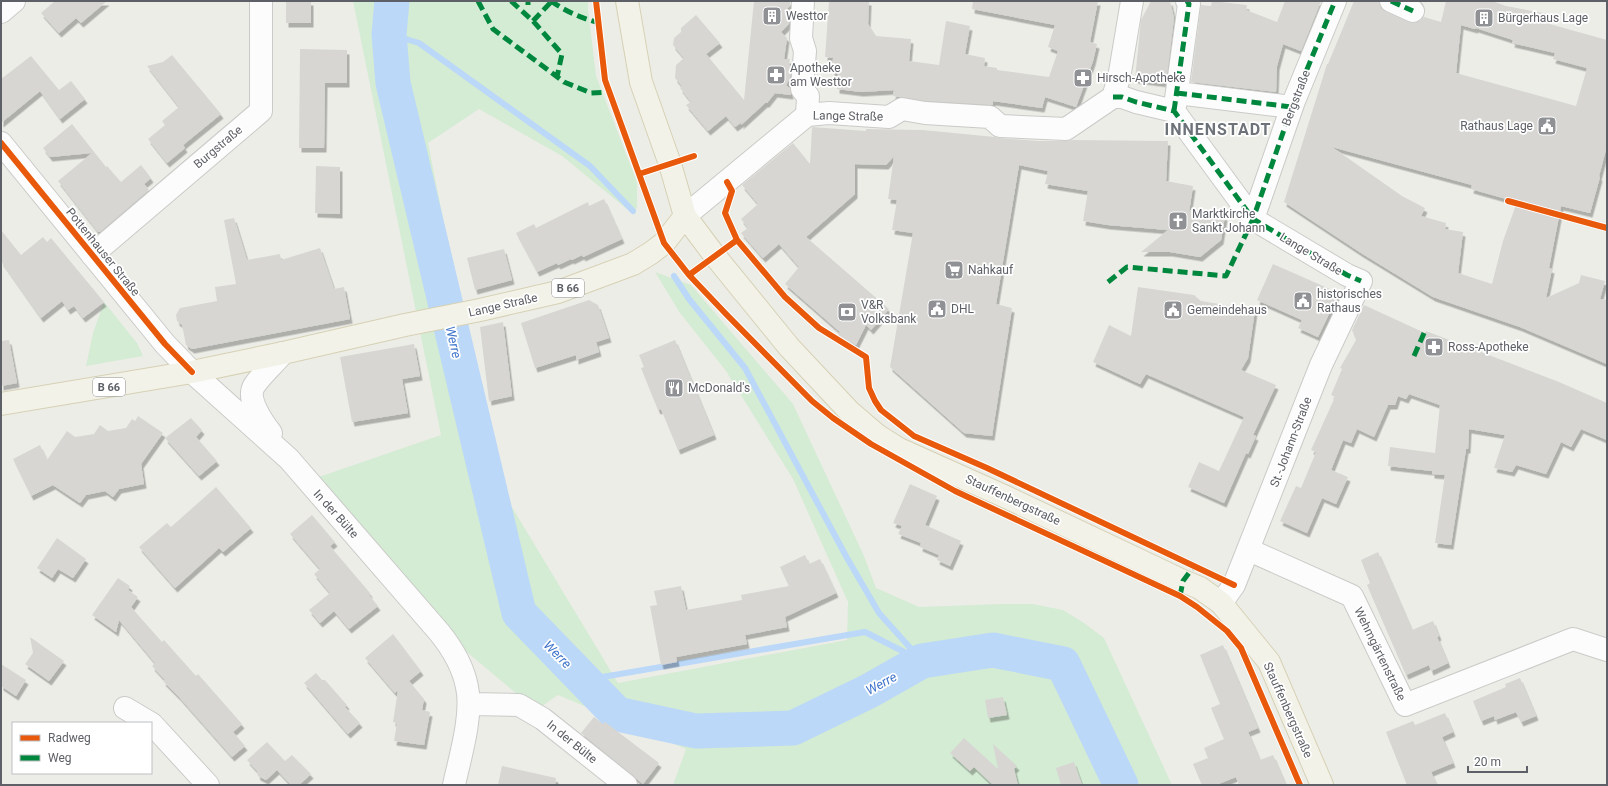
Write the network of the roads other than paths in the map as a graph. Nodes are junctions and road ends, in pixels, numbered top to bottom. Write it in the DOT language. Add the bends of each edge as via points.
graph roads {
  1 [pos="14,1"];
  2 [pos="261,1"];
  3 [pos="627,1"];
  4 [pos="804,1"];
  5 [pos="1132,1"];
  6 [pos="1187,1"];
  7 [pos="1335,1"];
  8 [pos="1391,1"];
  9 [pos="1413,11"];
  10 [pos="1,12"];
  11 [pos="1177,96"];
  12 [pos="1113,97"];
  13 [pos="1292,107"];
  14 [pos="807,115"];
  15 [pos="1,143"];
  16 [pos="685,216"];
  17 [pos="1253,219"];
  18 [pos="92,255"];
  19 [pos="1361,281"];
  20 [pos="283,353"];
  21 [pos="192,372"];
  22 [pos="1,404"];
  23 [pos="289,459"];
  24 [pos="1249,550"];
  25 [pos="1221,603"];
  26 [pos="1607,650"];
  27 [pos="468,704"];
  28 [pos="125,708"];
  29 [pos="149,722"];
  30 [pos="152,724"];
  31 [pos="208,785"];
  32 [pos="454,785"];
  33 [pos="626,785"];
  34 [pos="1322,785"];
  1 -- 10 [label="street"];
  2 -- 18 [label="street, Burgstraße" via="261,111"];
  3 -- 16 [label="main road" via="641,82"];
  4 -- 14 [label="street" via="801,38 805,51 802,89 808,96"];
  5 -- 12 [label="street" via="1119,78"];
  6 -- 11 [label="street" via="1189,4"];
  7 -- 13 [label="street, Bergstraße"];
  8 -- 9 [label="street"];
  11 -- 12 [label="street" via="1136,102"];
  11 -- 13 [label="street"];
  11 -- 17 [label="street, Lange Straße"];
  12 -- 14 [label="street, Lange Straße" via="1066,129 1000,126 990,117 902,109 889,117 829,113"];
  13 -- 17 [label="street, Bergstraße"];
  14 -- 16 [label="street, Lange Straße"];
  15 -- 18 [label="street, Pottenhauser Straße"];
  16 -- 20 [label="main road, Lange Straße / B 66" via="656,249 633,264 558,292"];
  16 -- 25 [label="main road, Stauffenbergstraße" via="789,347 849,411 877,435 899,449 1200,588"];
  17 -- 19 [label="street, Lange Straße"];
  18 -- 21 [label="street, Pottenhauser Straße" via="165,344"];
  19 -- 24 [label="street, St.-Johann-Straße" via="1321,365"];
  20 -- 21 [label="main road, Lange Straße / B 66"];
  20 -- 23 [label="street" via="253,387 252,399 259,417"];
  21 -- 22 [label="main road, Lange Straße / B 66"];
  21 -- 23 [label="street, In der Bülte"];
  23 -- 27 [label="street, In der Bülte" via="453,651 468,687"];
  24 -- 25 [label="street, St.-Johann-Straße" via="1234,585"];
  24 -- 26 [label="street, Wehmgärtenstraße" via="1352,596 1405,705 1573,639"];
  25 -- 34 [label="main road, Stauffenbergstraße" via="1269,662"];
  27 -- 32 [label="street, In der Bülte" via="465,735"];
  27 -- 33 [label="street, In der Bülte" via="519,705 543,719"];
  28 -- 29 [label="street"];
  30 -- 31 [label="street"];
}
